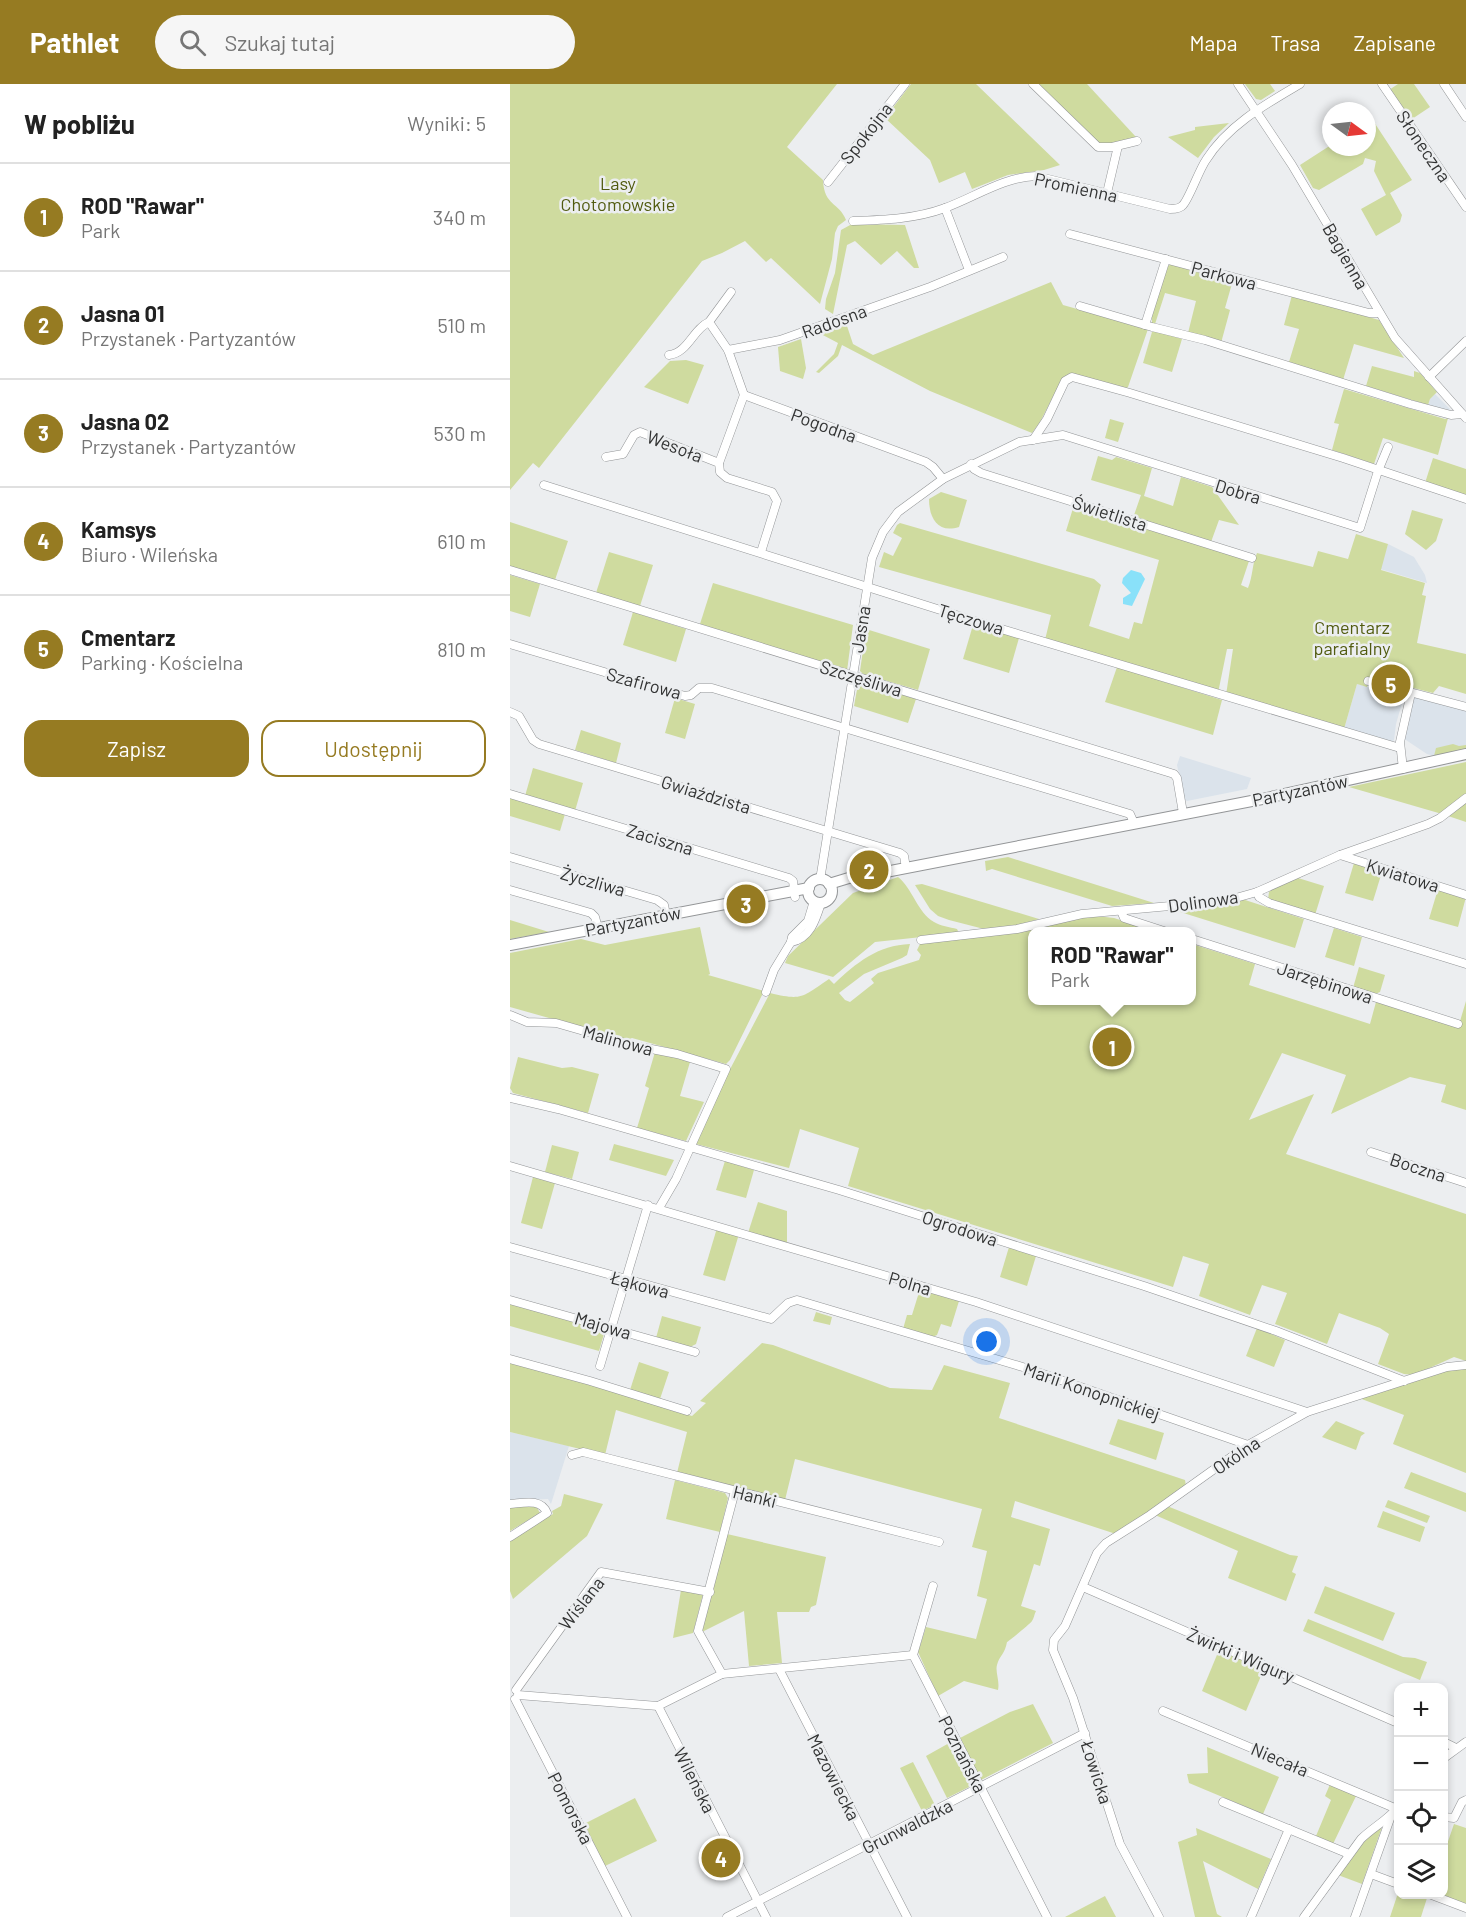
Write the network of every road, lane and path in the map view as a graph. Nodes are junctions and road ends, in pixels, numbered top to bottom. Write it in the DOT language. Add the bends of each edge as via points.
graph roads {
  1 [pos="905,84"];
  2 [pos="1033,84"];
  3 [pos="1238,84"];
  4 [pos="1300,84"];
  5 [pos="1382,84"];
  6 [pos="1444,84"];
  7 [pos="1256,110"];
  8 [pos="1466,117"];
  9 [pos="1137,141"];
  10 [pos="1118,146"];
  11 [pos="828,182"];
  12 [pos="1107,193"];
  13 [pos="1466,207"];
  14 [pos="945,208"];
  15 [pos="853,221"];
  16 [pos="1070,234"];
  17 [pos="1003,257"];
  18 [pos="1166,259"];
  19 [pos="969,270"];
  20 [pos="731,292"];
  21 [pos="1080,306"];
  22 [pos="1378,313"];
  23 [pos="709,322"];
  24 [pos="1145,325"];
  25 [pos="1466,341"];
  26 [pos="728,350"];
  27 [pos="669,355"];
  28 [pos="1429,377"];
  29 [pos="744,395"];
  30 [pos="1464,416"];
  31 [pos="1033,440"];
  32 [pos="1388,447"];
  33 [pos="606,457"];
  34 [pos="719,463"];
  35 [pos="971,464"];
  36 [pos="1378,471"];
  37 [pos="943,479"];
  38 [pos="544,485"];
  39 [pos="1466,499"];
  40 [pos="761,552"];
  41 [pos="1252,558"];
  42 [pos="510,570"];
  43 [pos="866,585"];
  44 [pos="510,644"];
  45 [pos="853,675"];
  46 [pos="1368,681"];
  47 [pos="1411,693"];
  48 [pos="1466,707"];
  49 [pos="510,712"];
  50 [pos="844,728"];
  51 [pos="1400,748"];
  52 [pos="1466,754"];
  53 [pos="1403,768"];
  54 [pos="510,794"];
  55 [pos="1466,798"];
  56 [pos="1183,813"];
  57 [pos="1134,823"];
  58 [pos="828,831"];
  59 [pos="1340,855"];
  60 [pos="510,857"];
  61 [pos="906,868"];
  62 [pos="827,885"];
  63 [pos="510,890"];
  64 [pos="1257,892"];
  65 [pos="794,894"];
  66 [pos="1466,895"];
  67 [pos="813,897"];
  68 [pos="1121,911"];
  69 [pos="666,915"];
  70 [pos="1152,927"];
  71 [pos="598,928"];
  72 [pos="921,940"];
  73 [pos="1196,941"];
  74 [pos="510,945"];
  75 [pos="1466,964"];
  76 [pos="766,992"];
  77 [pos="510,1015"];
  78 [pos="1458,1024"];
  79 [pos="510,1098"];
  80 [pos="690,1148"];
  81 [pos="1371,1152"];
  82 [pos="510,1166"];
  83 [pos="1466,1183"];
  84 [pos="648,1205"];
  85 [pos="659,1208"];
  86 [pos="510,1247"];
  87 [pos="625,1280"];
  88 [pos="510,1300"];
  89 [pos="797,1300"];
  90 [pos="611,1327"];
  91 [pos="695,1352"];
  92 [pos="510,1359"];
  93 [pos="1466,1365"];
  94 [pos="600,1366"];
  95 [pos="1404,1381"];
  96 [pos="687,1411"];
  97 [pos="1307,1412"];
  98 [pos="1248,1445"];
  99 [pos="572,1455"];
  100 [pos="735,1491"];
  101 [pos="510,1504"];
  102 [pos="510,1537"];
  103 [pos="939,1542"];
  104 [pos="933,1586"];
  105 [pos="1083,1587"];
  106 [pos="710,1592"];
  107 [pos="1065,1626"];
  108 [pos="913,1655"];
  109 [pos="779,1669"];
  110 [pos="722,1674"];
  111 [pos="514,1695"];
  112 [pos="658,1706"];
  113 [pos="1163,1711"];
  114 [pos="1394,1721"];
  115 [pos="1085,1733"];
  116 [pos="1466,1742"];
  117 [pos="1448,1744"];
  118 [pos="1456,1748"];
  119 [pos="1448,1754"];
  120 [pos="980,1788"];
  121 [pos="1466,1800"];
  122 [pos="1223,1802"];
  123 [pos="1394,1806"];
  124 [pos="1394,1813"];
  125 [pos="1391,1816"];
  126 [pos="1448,1818"];
  127 [pos="1289,1829"];
  128 [pos="870,1845"];
  129 [pos="1349,1854"];
  130 [pos="1371,1874"];
  131 [pos="1394,1883"];
  132 [pos="1442,1899"];
  133 [pos="758,1901"];
  134 [pos="1466,1908"];
  135 [pos="627,1917"];
  136 [pos="728,1917"];
  137 [pos="766,1917"];
  138 [pos="906,1917"];
  139 [pos="1047,1917"];
  140 [pos="1159,1917"];
  141 [pos="1251,1917"];
  142 [pos="1304,1917"];
  143 [pos="1355,1917"];
  1 -- 11 [label="street, Spokojna"];
  2 -- 10 [label="street" via="1098,147"];
  3 -- 7 [label="street, Bagienna"];
  4 -- 7 [label="street"];
  5 -- 13 [label="street, Słoneczna"];
  6 -- 8 [label="street"];
  7 -- 12 [label="street, Promienna" via="1214,147 1178,208"];
  7 -- 22 [label="street, Bagienna"];
  9 -- 10 [label="street"];
  10 -- 12 [label="street"];
  12 -- 14 [label="street, Promienna" via="1029,176"];
  14 -- 15 [label="street, Promienna" via="899,219"];
  14 -- 19 [label="street"];
  16 -- 18 [label="street, Parkowa"];
  17 -- 19 [label="street, Radosna"];
  18 -- 22 [label="street, Parkowa"];
  18 -- 24 [label="street"];
  19 -- 26 [label="street, Radosna" via="780,340"];
  20 -- 23 [label="street"];
  21 -- 24 [label="street"];
  22 -- 28 [label="street, Bagienna" via="1402,348"];
  23 -- 26 [label="street"];
  23 -- 27 [label="street" via="681,351"];
  24 -- 30 [label="street" via="1410,404"];
  25 -- 28 [label="street"];
  26 -- 29 [label="street"];
  28 -- 30 [label="street, Bagienna"];
  29 -- 34 [label="street, Wesoła"];
  29 -- 37 [label="street, Pogodna" via="926,462"];
  31 -- 35 [label="street, Jasna" via="1019,442"];
  31 -- 36 [label="street" via="1065,381 1072,377"];
  31 -- 36 [label="street, Dobra" via="1063,435 1360,528"];
  32 -- 36 [label="street"];
  33 -- 34 [label="street, Wesoła" via="623,454 640,432"];
  34 -- 40 [label="street, Wesoła" via="720,472 727,478 777,497"];
  35 -- 37 [label="street, Jasna"];
  35 -- 41 [label="street, Świetlista" via="981,473"];
  36 -- 39 [label="street"];
  37 -- 43 [label="street, Jasna" via="898,512 883,532"];
  38 -- 40 [label="street, Tęczowa"];
  40 -- 43 [label="street, Tęczowa"];
  42 -- 45 [label="street, Szczęśliwa"];
  43 -- 45 [label="street, Jasna"];
  43 -- 51 [label="street, Tęczowa"];
  44 -- 50 [label="street, Szafirowa" via="685,696 699,688 712,688"];
  45 -- 50 [label="street, Jasna"];
  45 -- 56 [label="street, Szczęśliwa" via="1174,774"];
  46 -- 47 [label="street"];
  47 -- 48 [label="street"];
  47 -- 51 [label="street"];
  49 -- 58 [label="street, Gwiaździsta" via="519,716 539,744"];
  50 -- 57 [label="street" via="1130,814"];
  50 -- 58 [label="street, Jasna"];
  51 -- 53 [label="street"];
  52 -- 53 [label="street, Partyzantów"];
  53 -- 56 [label="street, Partyzantów"];
  54 -- 65 [label="street, Zaciszna" via="789,878"];
  55 -- 59 [label="street, Dolinowa" via="1428,824"];
  56 -- 57 [label="street, Partyzantów"];
  57 -- 61 [label="street, Partyzantów"];
  58 -- 61 [label="street, Gwiaździsta" via="901,853"];
  58 -- 62 [label="street, Jasna"];
  59 -- 64 [label="street, Dolinowa"];
  59 -- 66 [label="street, Kwiatowa"];
  60 -- 69 [label="street, Życzliwa" via="657,900 664,905"];
  61 -- 62 [label="street, Partyzantów"];
  62 -- 67 [label="street" via="828,899"];
  62 -- 67 [label="street" via="813,882"];
  63 -- 71 [label="street" via="591,913"];
  64 -- 68 [label="street, Dolinowa" via="1225,901"];
  64 -- 75 [label="street" via="1269,903"];
  65 -- 67 [label="street, Partyzantów"];
  65 -- 69 [label="street, Partyzantów"];
  67 -- 76 [label="street" via="808,921 792,937"];
  68 -- 70 [label="street" via="1124,918"];
  68 -- 72 [label="street, Dolinowa"];
  69 -- 71 [label="street, Partyzantów"];
  71 -- 74 [label="street, Partyzantów"];
  73 -- 78 [label="street, Jarzębinowa"];
  77 -- 80 [label="street, Malinowa" via="527,1022 556,1023 726,1069"];
  79 -- 80 [label="street, Ogrodowa"];
  80 -- 85 [label="street"];
  80 -- 95 [label="street, Ogrodowa" via="839,1190 1144,1286 1276,1331"];
  81 -- 83 [label="street, Boczna"];
  82 -- 84 [label="street, Polna"];
  84 -- 85 [label="street, Polna"];
  84 -- 87 [label="street"];
  85 -- 97 [label="street, Polna" via="976,1302"];
  86 -- 87 [label="street, Łąkowa"];
  87 -- 89 [label="street, Łąkowa" via="771,1319"];
  87 -- 90 [label="street"];
  88 -- 90 [label="street, Majowa"];
  89 -- 98 [label="street, Marii Konopnickiej" via="1016,1365"];
  90 -- 91 [label="street, Majowa"];
  90 -- 94 [label="street"];
  92 -- 96 [label="street"];
  93 -- 95 [label="street, Okólna"];
  95 -- 97 [label="street, Okólna"];
  97 -- 98 [label="street, Okólna"];
  98 -- 105 [label="street, Okólna" via="1102,1547"];
  99 -- 100 [label="street, Hanki" via="583,1452"];
  100 -- 103 [label="street, Hanki"];
  100 -- 106 [label="street"];
  101 -- 102 [label="street" via="540,1504 547,1513"];
  104 -- 108 [label="street"];
  105 -- 107 [label="street, Okólna"];
  105 -- 114 [label="street, Żwirki i Wigury"];
  106 -- 110 [label="street" via="698,1633"];
  106 -- 111 [label="street, Wiślana" via="601,1572"];
  107 -- 115 [label="street, Łowicka" via="1054,1641 1053,1650"];
  108 -- 109 [label="street"];
  108 -- 120 [label="street, Poznańska"];
  109 -- 110 [label="street"];
  109 -- 128 [label="street, Mazowiecka"];
  110 -- 112 [label="street"];
  111 -- 112 [label="street"];
  111 -- 135 [label="street, Pomorska"];
  112 -- 133 [label="street, Wileńska"];
  113 -- 123 [label="street, Niecała"];
  115 -- 120 [label="street, Grunwaldzka"];
  115 -- 140 [label="street, Łowicka" via="1120,1844"];
  116 -- 118 [label="street"];
  117 -- 118 [label="street"];
  118 -- 119 [label="street"];
  120 -- 128 [label="street, Grunwaldzka"];
  120 -- 139 [label="street, Poznańska"];
  121 -- 126 [label="street" via="1456,1816"];
  122 -- 127 [label="street"];
  124 -- 125 [label="street, Niecała"];
  125 -- 129 [label="street, Niecała" via="1370,1830"];
  125 -- 130 [label="street"];
  127 -- 129 [label="street"];
  127 -- 141 [label="street"];
  128 -- 133 [label="street, Grunwaldzka"];
  128 -- 138 [label="street, Mazowiecka"];
  129 -- 142 [label="street, Niecała"];
  130 -- 131 [label="street"];
  130 -- 143 [label="street"];
  132 -- 134 [label="street"];
  133 -- 136 [label="street, Grunwaldzka"];
  133 -- 137 [label="street, Wileńska"];
}
